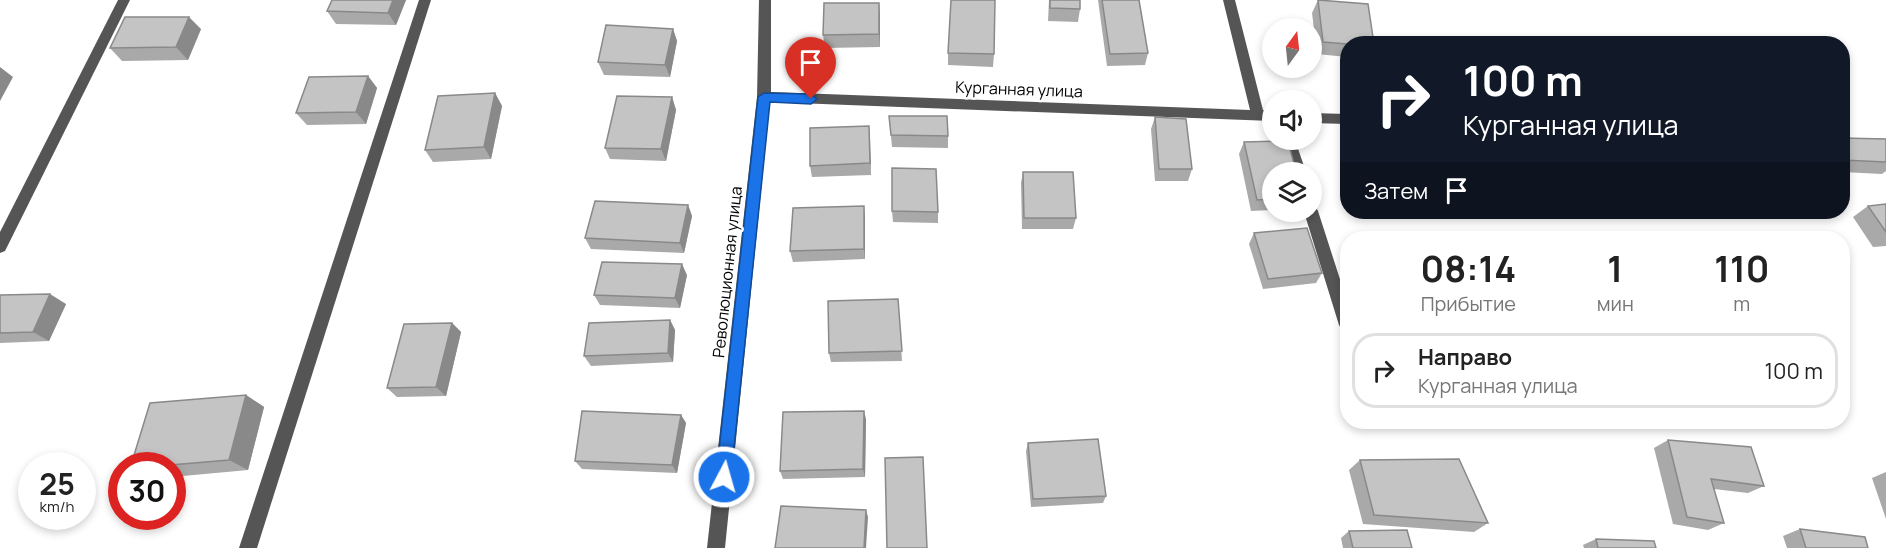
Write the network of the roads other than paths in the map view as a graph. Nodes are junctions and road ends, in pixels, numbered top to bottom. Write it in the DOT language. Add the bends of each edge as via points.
graph roads {
  1 [pos="124,0"];
  2 [pos="425,0"];
  3 [pos="765,0"];
  4 [pos="1229,0"];
  5 [pos="764,97"];
  6 [pos="1262,106"];
  7 [pos="1262,116"];
  8 [pos="1322,118"];
  9 [pos="1340,119"];
  10 [pos="1314,222"];
  11 [pos="0,247"];
  12 [pos="1340,303"];
  13 [pos="248,548"];
  14 [pos="716,548"];
  1 -- 11 [label="street"];
  2 -- 13 [label="street"];
  3 -- 5 [label="street, Революционная улица"];
  4 -- 6 [label="street"];
  5 -- 7 [label="street, Курганная улица"];
  5 -- 14 [label="street, Революционная улица"];
  8 -- 9 [label="street"];
  10 -- 12 [label="street"];
}
